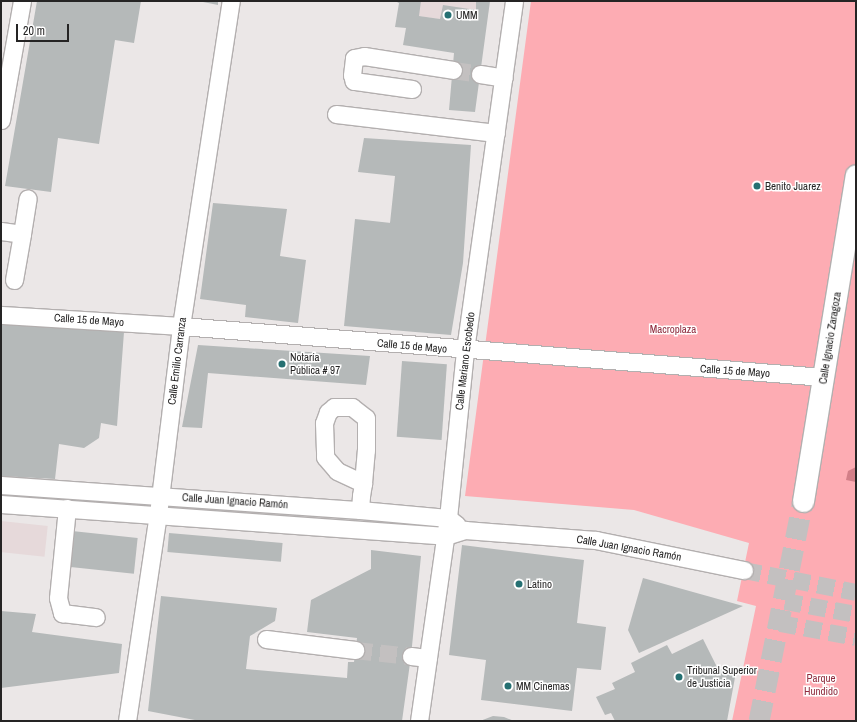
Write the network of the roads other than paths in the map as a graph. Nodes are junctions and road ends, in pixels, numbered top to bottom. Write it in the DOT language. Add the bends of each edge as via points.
graph roads {
  1 [pos="22,1"];
  2 [pos="231,1"];
  3 [pos="514,1"];
  4 [pos="453,70"];
  5 [pos="480,74"];
  6 [pos="504,78"];
  7 [pos="412,90"];
  8 [pos="336,114"];
  9 [pos="1,120"];
  10 [pos="496,133"];
  11 [pos="856,175"];
  12 [pos="28,198"];
  13 [pos="1,231"];
  14 [pos="22,234"];
  15 [pos="14,280"];
  16 [pos="1,315"];
  17 [pos="181,326"];
  18 [pos="465,350"];
  19 [pos="823,377"];
  20 [pos="363,484"];
  21 [pos="1,485"];
  22 [pos="160,496"];
  23 [pos="803,501"];
  24 [pos="1,504"];
  25 [pos="67,508"];
  26 [pos="360,510"];
  27 [pos="158,514"];
  28 [pos="448,518"];
  29 [pos="465,530"];
  30 [pos="446,536"];
  31 [pos="744,570"];
  32 [pos="96,617"];
  33 [pos="266,639"];
  34 [pos="356,650"];
  35 [pos="127,721"];
  36 [pos="419,721"];
  1 -- 9 [label="street"];
  2 -- 17 [label="street, Calle Emilio Carranza"];
  3 -- 6 [label="street, Calle Mariano Escobedo"];
  4 -- 7 [label="street" via="364,56 354,58 354,81"];
  5 -- 6 [label="street"];
  6 -- 10 [label="street, Calle Mariano Escobedo"];
  8 -- 10 [label="street"];
  10 -- 18 [label="street, Calle Mariano Escobedo"];
  11 -- 19 [label="main road, Calle Ignacio Zaragoza"];
  12 -- 14 [label="street"];
  13 -- 14 [label="street"];
  14 -- 15 [label="street"];
  16 -- 17 [label="street, Calle 15 de Mayo"];
  17 -- 18 [label="street, Calle 15 de Mayo"];
  17 -- 22 [label="street, Calle Emilio Carranza"];
  18 -- 19 [label="street, Calle 15 de Mayo"];
  18 -- 28 [label="street, Calle Mariano Escobedo"];
  19 -- 23 [label="main road, Calle Ignacio Zaragoza"];
  20 -- 26 [label="street"];
  21 -- 22 [label="street, Calle Juan Ignacio Ramón"];
  22 -- 26 [label="street, Calle Juan Ignacio Ramón"];
  22 -- 27 [label="street, Calle Emilio Carranza"];
  24 -- 25 [label="street, Calle Juan Ignacio Ramón"];
  25 -- 27 [label="street, Calle Juan Ignacio Ramón"];
  25 -- 32 [label="street" via="58,598 62,613"];
  26 -- 28 [label="street, Calle Juan Ignacio Ramón"];
  27 -- 30 [label="street, Calle Juan Ignacio Ramón"];
  27 -- 35 [label="street, Calle Emilio Carranza"];
  28 -- 29 [label="street"];
  28 -- 30 [label="street, Calle Mariano Escobedo"];
  29 -- 30 [label="street, Calle Juan Ignacio Ramón"];
  29 -- 31 [label="street, Calle Juan Ignacio Ramón" via="596,540"];
  30 -- 36 [label="street, Calle Mariano Escobedo" via="420,657"];
  33 -- 34 [label="street"];
}
